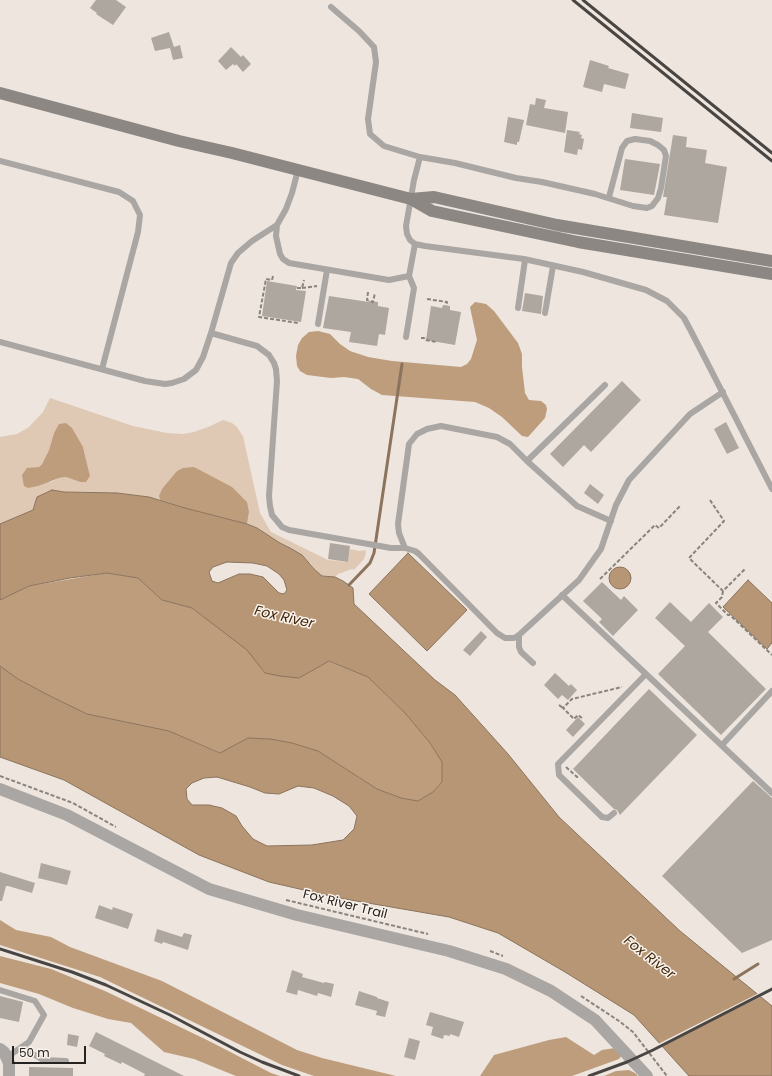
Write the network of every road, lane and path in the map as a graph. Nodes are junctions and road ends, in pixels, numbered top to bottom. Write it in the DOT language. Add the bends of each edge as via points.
graph roads {
  1 [pos="331,7"];
  2 [pos="0,93"];
  3 [pos="420,157"];
  4 [pos="0,161"];
  5 [pos="298,170"];
  6 [pos="609,197"];
  7 [pos="411,199"];
  8 [pos="277,224"];
  9 [pos="415,244"];
  10 [pos="525,260"];
  11 [pos="772,262"];
  12 [pos="553,266"];
  13 [pos="327,270"];
  14 [pos="772,274"];
  15 [pos="273,276"];
  16 [pos="409,276"];
  17 [pos="304,280"];
  18 [pos="319,286"];
  19 [pos="297,288"];
  20 [pos="302,288"];
  21 [pos="368,292"];
  22 [pos="374,292"];
  23 [pos="427,298"];
  24 [pos="446,306"];
  25 [pos="518,308"];
  26 [pos="545,313"];
  27 [pos="298,323"];
  28 [pos="318,324"];
  29 [pos="211,333"];
  30 [pos="406,336"];
  31 [pos="421,338"];
  32 [pos="0,342"];
  33 [pos="437,342"];
  34 [pos="102,369"];
  35 [pos="605,385"];
  36 [pos="723,392"];
  37 [pos="527,461"];
  38 [pos="772,488"];
  39 [pos="710,500"];
  40 [pos="681,506"];
  41 [pos="611,521"];
  42 [pos="405,548"];
  43 [pos="746,568"];
  44 [pos="600,579"];
  45 [pos="723,591"];
  46 [pos="562,595"];
  47 [pos="519,635"];
  48 [pos="772,655"];
  49 [pos="533,663"];
  50 [pos="646,674"];
  51 [pos="637,683"];
  52 [pos="772,691"];
  53 [pos="559,705"];
  54 [pos="563,708"];
  55 [pos="582,718"];
  56 [pos="722,745"];
  57 [pos="563,763"];
  58 [pos="0,776"];
  59 [pos="579,776"];
  60 [pos="0,789"];
  61 [pos="772,792"];
  62 [pos="614,813"];
  63 [pos="117,828"];
  64 [pos="284,899"];
  65 [pos="434,936"];
  66 [pos="485,950"];
  67 [pos="507,958"];
  68 [pos="0,990"];
  69 [pos="575,993"];
  70 [pos="22,1047"];
  71 [pos="3,1053"];
  72 [pos="66,1061"];
  73 [pos="9,1076"];
  74 [pos="648,1076"];
  75 [pos="667,1076"];
  1 -- 3 [label="lane" via="374,47 376,62 368,119 370,134 384,146"];
  2 -- 5 [label="main road"];
  3 -- 6 [label="lane"];
  3 -- 7 [label="lane"];
  4 -- 34 [label="lane" via="119,192 133,201 140,215 138,232"];
  5 -- 7 [label="main road"];
  5 -- 8 [label="lane" via="288,204"];
  6 -- 6 [label="lane" via="633,206 652,206 661,188 666,156 664,150 650,141 627,141 622,148"];
  7 -- 9 [label="lane" via="406,226 407,234"];
  7 -- 11 [label="main road" via="434,198 564,226"];
  7 -- 14 [label="main road" via="432,211 528,232 638,253"];
  8 -- 13 [label="lane" via="276,236 283,259 289,263"];
  8 -- 29 [label="lane" via="252,241 231,263"];
  9 -- 10 [label="lane"];
  9 -- 16 [label="lane"];
  10 -- 12 [label="lane"];
  10 -- 25 [label="lane"];
  12 -- 26 [label="lane"];
  12 -- 36 [label="lane" via="646,290 667,301 684,318"];
  13 -- 16 [label="lane" via="389,280"];
  13 -- 28 [label="lane"];
  15 -- 27 [label="path" via="272,280 266,279 259,317"];
  16 -- 30 [label="lane" via="414,288"];
  17 -- 20 [label="path"];
  18 -- 20 [label="path"];
  19 -- 20 [label="path"];
  21 -- 22 [label="path" via="367,300 373,302"];
  23 -- 24 [label="path" via="447,302"];
  29 -- 34 [label="lane" via="196,370 190,376 177,381 156,383"];
  29 -- 42 [label="lane" via="258,346 274,363 277,381 269,496 272,515 277,522 289,530 391,548"];
  31 -- 33 [label="path"];
  32 -- 34 [label="lane"];
  35 -- 37 [label="lane"];
  36 -- 38 [label="lane"];
  36 -- 41 [label="lane" via="690,414 629,480"];
  37 -- 41 [label="lane" via="577,506"];
  37 -- 42 [label="lane" via="510,444 497,437 440,426 417,434 409,444 398,524"];
  39 -- 45 [label="path" via="724,521 689,558"];
  40 -- 44 [label="path" via="659,528 655,525"];
  41 -- 46 [label="lane" via="601,549 579,580"];
  42 -- 47 [label="lane" via="419,554 497,633 510,639"];
  43 -- 45 [label="path"];
  45 -- 48 [label="path" via="722,597 716,603"];
  46 -- 47 [label="lane"];
  46 -- 50 [label="lane"];
  47 -- 49 [label="lane" via="519,647"];
  50 -- 51 [label="lane"];
  50 -- 56 [label="lane"];
  51 -- 54 [label="path" via="572,699"];
  51 -- 62 [label="lane" via="558,764 558,775 602,817 608,818"];
  52 -- 56 [label="lane"];
  53 -- 54 [label="path"];
  54 -- 55 [label="path" via="574,719 578,715"];
  56 -- 61 [label="lane"];
  57 -- 59 [label="path" via="577,777"];
  58 -- 63 [label="path" via="73,803"];
  60 -- 74 [label="street" via="67,815 209,889 297,915 449,951 506,969 551,991 595,1020"];
  64 -- 65 [label="path, Fox River Trail"];
  66 -- 67 [label="path"];
  68 -- 70 [label="lane" via="35,1001 44,1015 29,1042"];
  69 -- 75 [label="path" via="619,1020 633,1032"];
  70 -- 71 [label="lane"];
  70 -- 72 [label="lane" via="43,1060"];
  71 -- 73 [label="street" via="9,1063"];
}
